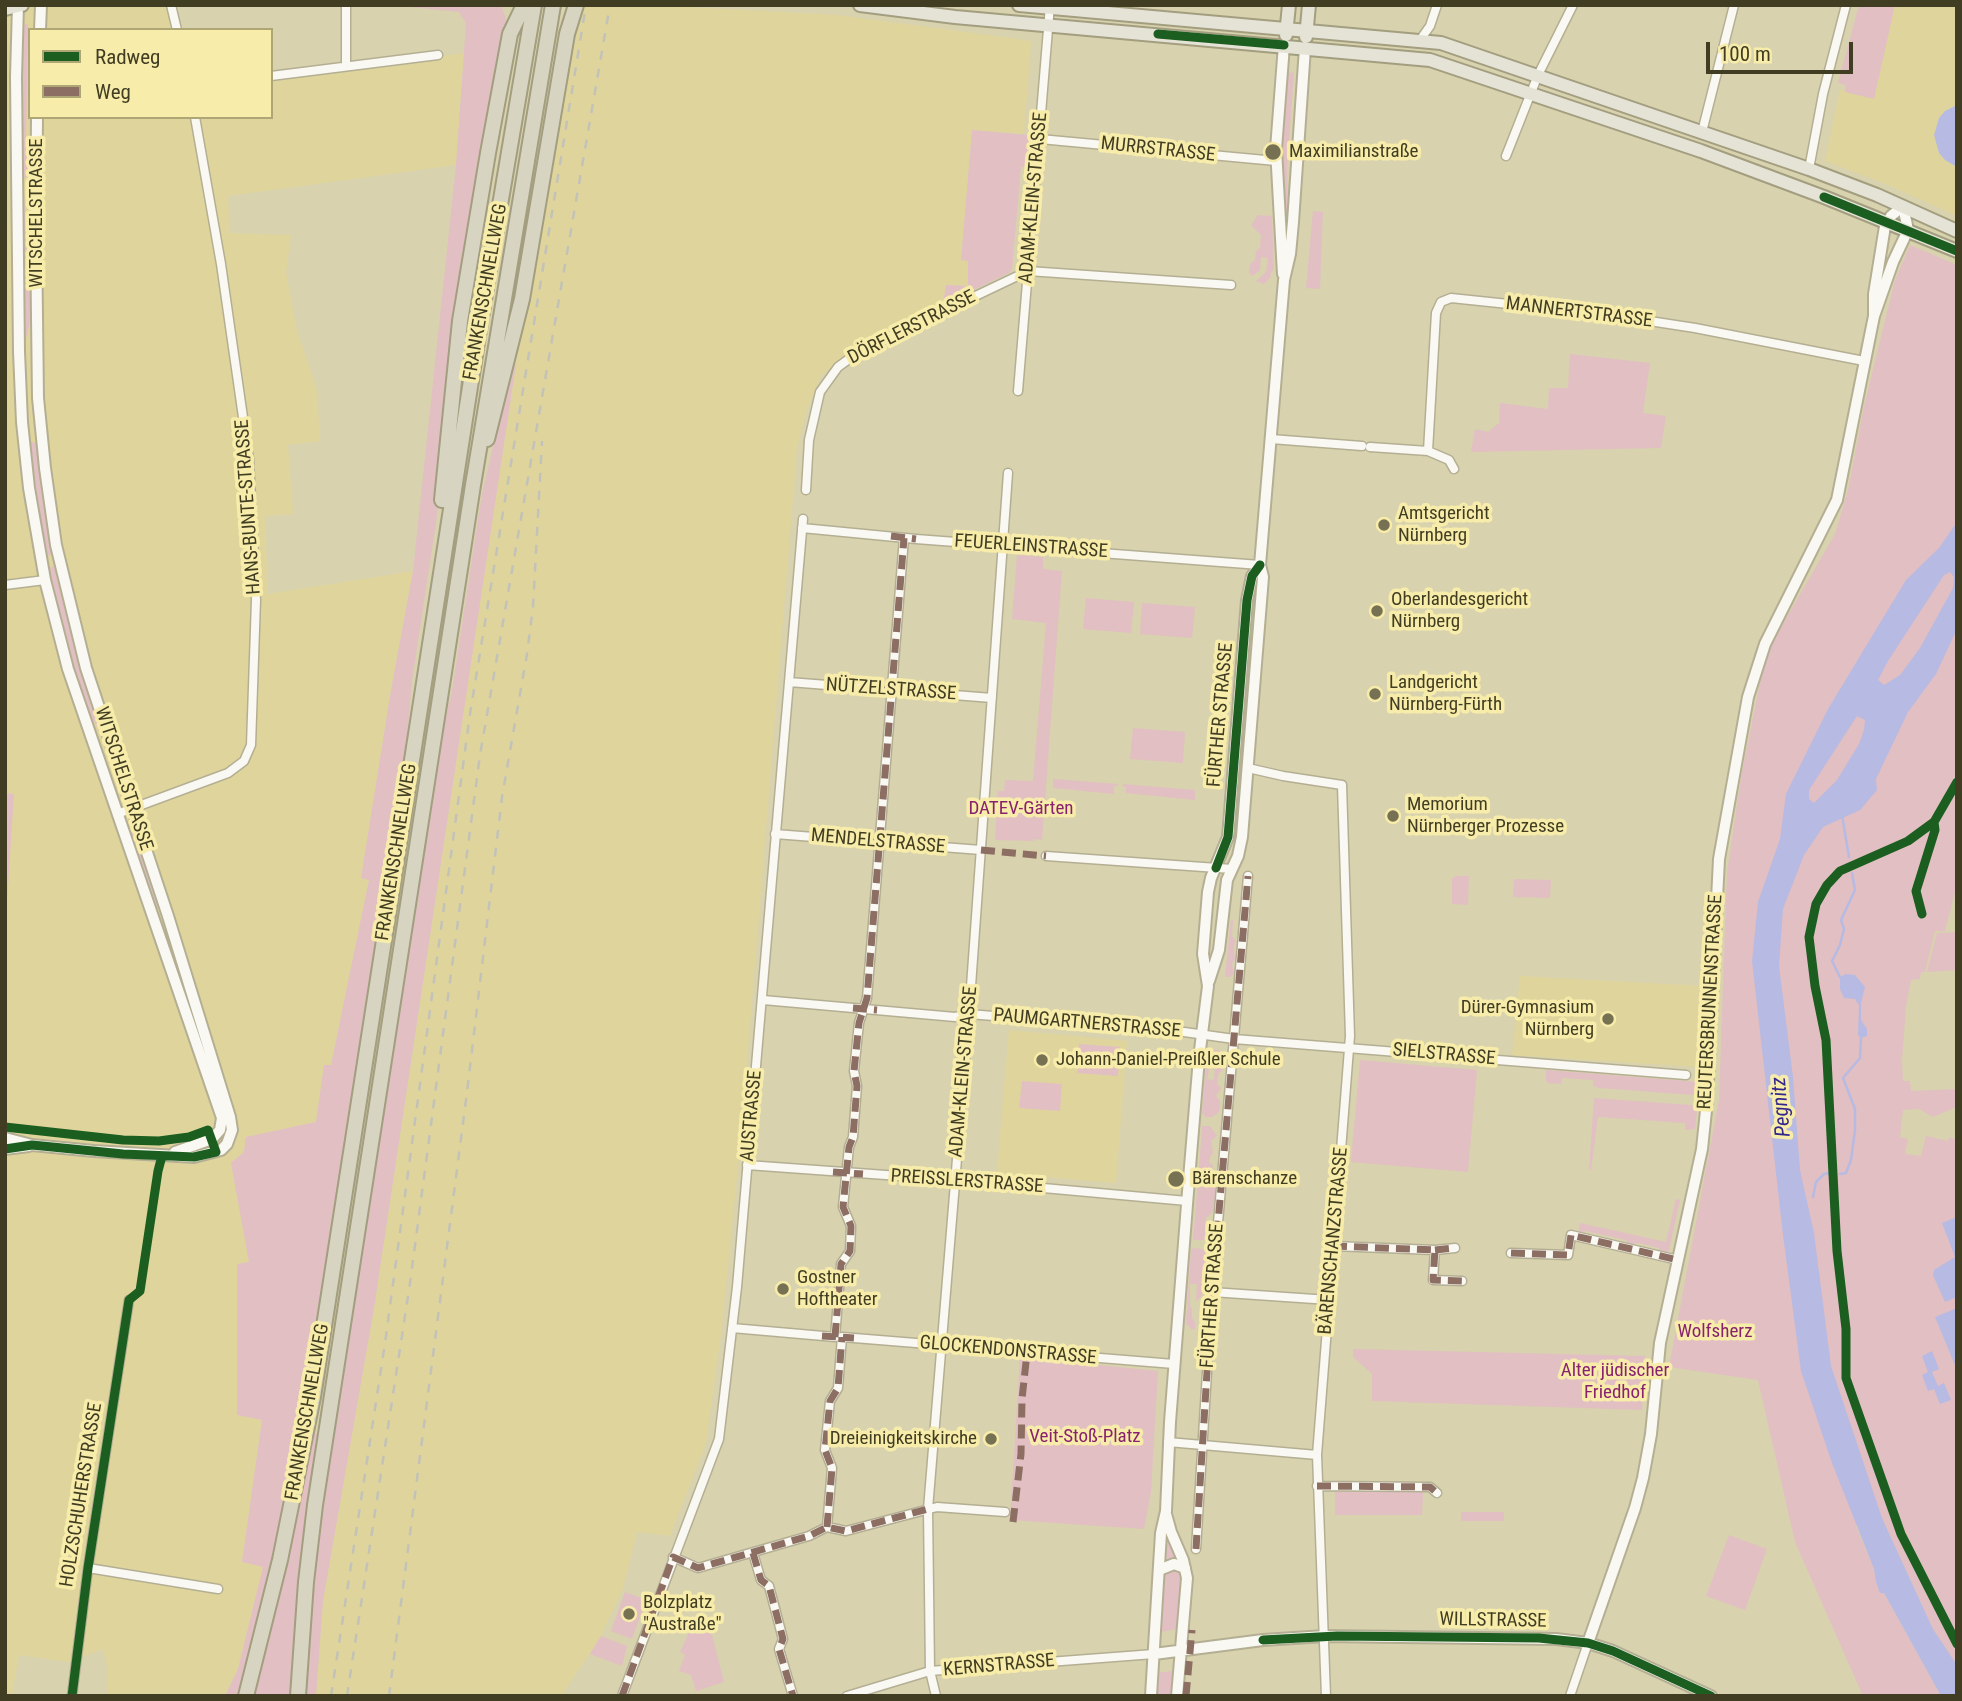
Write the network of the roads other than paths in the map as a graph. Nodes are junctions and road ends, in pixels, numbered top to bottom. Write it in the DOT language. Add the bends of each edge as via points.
graph roads {
  1 [pos="41,5"];
  2 [pos="172,5"];
  3 [pos="346,5"];
  4 [pos="510,5"];
  5 [pos="524,5"];
  6 [pos="534,5"];
  7 [pos="553,5"];
  8 [pos="560,5"];
  9 [pos="576,5"];
  10 [pos="860,5"];
  11 [pos="1019,5"];
  12 [pos="1289,5"];
  13 [pos="1309,5"];
  14 [pos="1437,5"];
  15 [pos="1573,5"];
  16 [pos="1734,5"];
  17 [pos="1846,5"];
  18 [pos="19,6"];
  19 [pos="1050,6"];
  20 [pos="5,9"];
  21 [pos="1049,25"];
  22 [pos="513,26"];
  23 [pos="1287,27"];
  24 [pos="40,28"];
  25 [pos="177,28"];
  26 [pos="1307,29"];
  27 [pos="567,34"];
  28 [pos="1420,40"];
  29 [pos="1284,45"];
  30 [pos="1305,47"];
  31 [pos="438,55"];
  32 [pos="346,65"];
  33 [pos="1538,75"];
  34 [pos="273,76"];
  35 [pos="1531,92"];
  36 [pos="37,119"];
  37 [pos="195,119"];
  38 [pos="1702,132"];
  39 [pos="1040,139"];
  40 [pos="1506,156"];
  41 [pos="1276,161"];
  42 [pos="1809,169"];
  43 [pos="17,187"];
  44 [pos="36,188"];
  45 [pos="1903,206"];
  46 [pos="1886,222"];
  47 [pos="1908,230"];
  48 [pos="1957,231"];
  49 [pos="1957,251"];
  50 [pos="1028,271"];
  51 [pos="1284,280"];
  52 [pos="1231,285"];
  53 [pos="1874,316"];
  54 [pos="19,352"];
  55 [pos="37,352"];
  56 [pos="1864,361"];
  57 [pos="1018,391"];
  58 [pos="41,436"];
  59 [pos="24,437"];
  60 [pos="1271,439"];
  61 [pos="1427,451"];
  62 [pos="1454,469"];
  63 [pos="1008,473"];
  64 [pos="472,485"];
  65 [pos="806,490"];
  66 [pos="803,524"];
  67 [pos="904,538"];
  68 [pos="1003,545"];
  69 [pos="443,550"];
  70 [pos="1260,565"];
  71 [pos="45,580"];
  72 [pos="5,584"];
  73 [pos="789,682"];
  74 [pos="892,690"];
  75 [pos="992,698"];
  76 [pos="1248,768"];
  77 [pos="133,808"];
  78 [pos="117,814"];
  79 [pos="775,834"];
  80 [pos="879,843"];
  81 [pos="981,850"];
  82 [pos="1046,856"];
  83 [pos="1216,868"];
  84 [pos="1232,869"];
  85 [pos="1248,876"];
  86 [pos="1208,986"];
  87 [pos="763,1000"];
  88 [pos="864,1009"];
  89 [pos="969,1014"];
  90 [pos="1202,1035"];
  91 [pos="1234,1039"];
  92 [pos="1349,1048"];
  93 [pos="1686,1075"];
  94 [pos="226,1118"];
  95 [pos="5,1138"];
  96 [pos="32,1145"];
  97 [pos="5,1149"];
  98 [pos="747,1165"];
  99 [pos="846,1173"];
  100 [pos="955,1180"];
  101 [pos="1187,1201"];
  102 [pos="1333,1246"];
  103 [pos="1455,1248"];
  104 [pos="1435,1250"];
  105 [pos="1511,1253"];
  106 [pos="1678,1260"];
  107 [pos="1462,1281"];
  108 [pos="1212,1292"];
  109 [pos="129,1300"];
  110 [pos="1329,1300"];
  111 [pos="732,1328"];
  112 [pos="838,1337"];
  113 [pos="942,1346"];
  114 [pos="1174,1364"];
  115 [pos="1168,1442"];
  116 [pos="1202,1445"];
  117 [pos="1317,1455"];
  118 [pos="1317,1486"];
  119 [pos="1437,1493"];
  120 [pos="928,1509"];
  121 [pos="1166,1511"];
  122 [pos="1005,1512"];
  123 [pos="827,1527"];
  124 [pos="1196,1549"];
  125 [pos="753,1553"];
  126 [pos="673,1557"];
  127 [pos="88,1568"];
  128 [pos="1185,1568"];
  129 [pos="1159,1570"];
  130 [pos="218,1589"];
  131 [pos="1325,1636"];
  132 [pos="1588,1643"];
  133 [pos="1180,1650"];
  134 [pos="1154,1654"];
  135 [pos="930,1671"];
  136 [pos="72,1696"];
  137 [pos="246,1696"];
  138 [pos="299,1696"];
  139 [pos="622,1696"];
  140 [pos="793,1696"];
  141 [pos="848,1696"];
  142 [pos="936,1696"];
  143 [pos="1151,1696"];
  144 [pos="1177,1696"];
  145 [pos="1326,1696"];
  146 [pos="1570,1696"];
  147 [pos="1711,1696"];
  1 -- 24 [label="street"];
  2 -- 25 [label="street"];
  3 -- 32 [label="street"];
  4 -- 22 [label="highway"];
  5 -- 22 [label="highway"];
  6 -- 69 [label="highway, FRANKENSCHNELLWEG"];
  7 -- 64 [label="highway, FRANKENSCHNELLWEG"];
  8 -- 27 [label="highway"];
  9 -- 27 [label="highway"];
  10 -- 21 [label="main road"];
  11 -- 19 [label="main road"];
  12 -- 23 [label="main road, FÜRTHER STRASSE"];
  13 -- 26 [label="main road, FÜRTHER STRASSE"];
  14 -- 28 [label="street"];
  15 -- 33 [label="street"];
  16 -- 38 [label="street"];
  17 -- 42 [label="street"];
  18 -- 20 [label="main road"];
  18 -- 43 [label="street, WITSCHELSTRASSE"];
  19 -- 21 [label="street, ADAM-KLEIN-STRASSE"];
  19 -- 23 [label="main road"];
  21 -- 29 [label="main road"];
  21 -- 39 [label="street, ADAM-KLEIN-STRASSE"];
  22 -- 69 [label="highway" via="460,321 441,514"];
  23 -- 26 [label="main road"];
  23 -- 29 [label="main road, FÜRTHER STRASSE"];
  26 -- 28 [label="main road"];
  26 -- 30 [label="main road, FÜRTHER STRASSE"];
  27 -- 64 [label="highway" via="522,299 495,416"];
  28 -- 33 [label="main road" via="1456,46"];
  29 -- 30 [label="main road"];
  29 -- 41 [label="street, FÜRTHER STRASSE"];
  30 -- 35 [label="main road" via="1430,60"];
  30 -- 51 [label="street, FÜRTHER STRASSE" via="1293,222"];
  31 -- 32 [label="street"];
  32 -- 34 [label="street"];
  33 -- 35 [label="street"];
  33 -- 38 [label="main road"];
  35 -- 40 [label="street"];
  35 -- 46 [label="main road"];
  36 -- 44 [label="street, WITSCHELSTRASSE"];
  37 -- 77 [label="street, HANS-BUNTE-STRASSE" via="249,459 256,600 251,745 244,761 228,773"];
  38 -- 42 [label="main road"];
  39 -- 41 [label="street, MURRSTRASSE"];
  39 -- 50 [label="street, ADAM-KLEIN-STRASSE"];
  41 -- 51 [label="street, FÜRTHER STRASSE"];
  42 -- 45 [label="main road"];
  43 -- 44 [label="street"];
  43 -- 54 [label="street, WITSCHELSTRASSE"];
  44 -- 55 [label="street, WITSCHELSTRASSE"];
  45 -- 46 [label="street"];
  45 -- 47 [label="street"];
  45 -- 48 [label="main road"];
  46 -- 47 [label="main road"];
  46 -- 53 [label="street, REUTERSBRUNNENSTRASSE"];
  47 -- 49 [label="main road"];
  47 -- 53 [label="street, REUTERSBRUNNENSTRASSE"];
  50 -- 52 [label="street"];
  50 -- 57 [label="street, ADAM-KLEIN-STRASSE"];
  50 -- 65 [label="street, DÖRFLERSTRASSE" via="860,351 838,367 820,392 813,416"];
  51 -- 60 [label="street, FÜRTHER STRASSE"];
  53 -- 56 [label="street, REUTERSBRUNNENSTRASSE"];
  54 -- 55 [label="street"];
  54 -- 59 [label="street, WITSCHELSTRASSE"];
  55 -- 58 [label="street, WITSCHELSTRASSE"];
  56 -- 61 [label="street, MANNERTSTRASSE" via="1604,314 1451,298 1441,302 1436,313"];
  56 -- 106 [label="street, REUTERSBRUNNENSTRASSE" via="1837,500 1765,644 1748,697 1719,859 1704,1132"];
  58 -- 59 [label="street"];
  58 -- 77 [label="street, WITSCHELSTRASSE" via="71,614"];
  59 -- 71 [label="street, WITSCHELSTRASSE"];
  60 -- 61 [label="street"];
  60 -- 70 [label="street, FÜRTHER STRASSE"];
  61 -- 62 [label="street" via="1449,460"];
  63 -- 68 [label="street, ADAM-KLEIN-STRASSE"];
  64 -- 138 [label="highway, FRANKENSCHNELLWEG" via="313,1516"];
  66 -- 67 [label="street, FEUERLEINSTRASSE"];
  66 -- 73 [label="street, AUSTRASSE"];
  67 -- 68 [label="street, FEUERLEINSTRASSE"];
  67 -- 74 [label="street"];
  68 -- 70 [label="street, FEUERLEINSTRASSE"];
  68 -- 75 [label="street, ADAM-KLEIN-STRASSE"];
  69 -- 137 [label="highway, FRANKENSCHNELLWEG" via="313,1397"];
  70 -- 76 [label="street, FÜRTHER STRASSE" via="1263,577"];
  70 -- 83 [label="street, FÜRTHER STRASSE" via="1252,576 1247,600 1229,830"];
  71 -- 72 [label="street"];
  71 -- 78 [label="street, WITSCHELSTRASSE" via="68,669"];
  73 -- 74 [label="street, NÜTZELSTRASSE"];
  73 -- 79 [label="street, AUSTRASSE"];
  74 -- 75 [label="street, NÜTZELSTRASSE"];
  74 -- 80 [label="street"];
  75 -- 81 [label="street, ADAM-KLEIN-STRASSE"];
  76 -- 84 [label="street, FÜRTHER STRASSE" via="1241,845"];
  76 -- 92 [label="street, BÄRENSCHANZSTRASSE" via="1342,785"];
  77 -- 78 [label="street, HANS-BUNTE-STRASSE"];
  77 -- 94 [label="street, WITSCHELSTRASSE"];
  78 -- 94 [label="street, WITSCHELSTRASSE"];
  79 -- 80 [label="street, MENDELSTRASSE"];
  79 -- 87 [label="street, AUSTRASSE"];
  80 -- 81 [label="street, MENDELSTRASSE"];
  80 -- 88 [label="street"];
  81 -- 89 [label="street, ADAM-KLEIN-STRASSE"];
  82 -- 83 [label="street"];
  83 -- 84 [label="street"];
  83 -- 86 [label="street, FÜRTHER STRASSE" via="1209,887 1203,954"];
  84 -- 86 [label="street, FÜRTHER STRASSE" via="1225,888 1219,950"];
  85 -- 91 [label="street, FÜRTHER STRASSE"];
  86 -- 90 [label="street, FÜRTHER STRASSE"];
  87 -- 88 [label="street, PAUMGARTNERSTRASSE"];
  87 -- 98 [label="street, AUSTRASSE"];
  88 -- 89 [label="street, PAUMGARTNERSTRASSE" via="955,1017"];
  88 -- 99 [label="street"];
  89 -- 90 [label="street, PAUMGARTNERSTRASSE"];
  89 -- 100 [label="street, ADAM-KLEIN-STRASSE"];
  90 -- 91 [label="street, SIELSTRASSE"];
  90 -- 101 [label="street, FÜRTHER STRASSE"];
  91 -- 92 [label="street, SIELSTRASSE"];
  91 -- 108 [label="street, FÜRTHER STRASSE"];
  92 -- 93 [label="street, SIELSTRASSE"];
  92 -- 102 [label="street, BÄRENSCHANZSTRASSE"];
  94 -- 96 [label="street" via="230,1138 221,1150 194,1157"];
  95 -- 96 [label="street"];
  96 -- 97 [label="street"];
  98 -- 99 [label="street, PREISSLERSTRASSE"];
  98 -- 111 [label="street, AUSTRASSE"];
  99 -- 100 [label="street, PREISSLERSTRASSE"];
  99 -- 112 [label="street" via="843,1207 851,1226 850,1251 841,1264"];
  100 -- 101 [label="street, PREISSLERSTRASSE"];
  100 -- 113 [label="street, ADAM-KLEIN-STRASSE"];
  101 -- 114 [label="street, FÜRTHER STRASSE"];
  102 -- 104 [label="street"];
  102 -- 110 [label="street, BÄRENSCHANZSTRASSE"];
  103 -- 104 [label="street"];
  104 -- 107 [label="street" via="1433,1280"];
  105 -- 106 [label="street" via="1568,1255 1571,1235"];
  106 -- 132 [label="street, REUTERSBRUNNENSTRASSE" via="1660,1343 1643,1478"];
  108 -- 110 [label="street"];
  108 -- 116 [label="street, FÜRTHER STRASSE"];
  109 -- 127 [label="street, HOLZSCHUHERSTRASSE"];
  110 -- 117 [label="street, BÄRENSCHANZSTRASSE"];
  111 -- 112 [label="street, GLOCKENDONSTRASSE"];
  111 -- 126 [label="street, AUSTRASSE" via="719,1440"];
  112 -- 113 [label="street, GLOCKENDONSTRASSE"];
  112 -- 123 [label="street" via="838,1388 830,1401 825,1450 832,1468"];
  113 -- 114 [label="street, GLOCKENDONSTRASSE"];
  113 -- 120 [label="street, ADAM-KLEIN-STRASSE"];
  114 -- 115 [label="street, FÜRTHER STRASSE"];
  115 -- 116 [label="street"];
  115 -- 121 [label="street, FÜRTHER STRASSE"];
  116 -- 117 [label="street"];
  116 -- 124 [label="street, FÜRTHER STRASSE"];
  117 -- 118 [label="street, BÄRENSCHANZSTRASSE"];
  118 -- 119 [label="street" via="1430,1487"];
  118 -- 131 [label="street, BÄRENSCHANZSTRASSE"];
  120 -- 122 [label="street"];
  120 -- 123 [label="street" via="846,1531"];
  120 -- 135 [label="street, ADAM-KLEIN-STRASSE"];
  121 -- 128 [label="street, FÜRTHER STRASSE"];
  121 -- 129 [label="street, FÜRTHER STRASSE"];
  123 -- 125 [label="street"];
  125 -- 126 [label="street" via="698,1568"];
  125 -- 140 [label="street" via="761,1580 769,1586 783,1639 779,1649"];
  126 -- 139 [label="street, AUSTRASSE"];
  127 -- 130 [label="street"];
  127 -- 136 [label="street, HOLZSCHUHERSTRASSE"];
  128 -- 129 [label="street" via="1174,1564"];
  128 -- 133 [label="street, FÜRTHER STRASSE"];
  129 -- 134 [label="street, FÜRTHER STRASSE"];
  131 -- 132 [label="street, WILLSTRASSE" via="1539,1638"];
  131 -- 133 [label="street, WILLSTRASSE"];
  131 -- 145 [label="street, BÄRENSCHANZSTRASSE"];
  132 -- 146 [label="street, REUTERSBRUNNENSTRASSE"];
  132 -- 147 [label="street, WILLSTRASSE"];
  133 -- 134 [label="street, WILLSTRASSE"];
  133 -- 144 [label="street, FÜRTHER STRASSE"];
  134 -- 135 [label="street, KERNSTRASSE"];
  134 -- 143 [label="street, FÜRTHER STRASSE"];
  135 -- 141 [label="street, KERNSTRASSE"];
  135 -- 142 [label="street, ADAM-KLEIN-STRASSE"];
}
